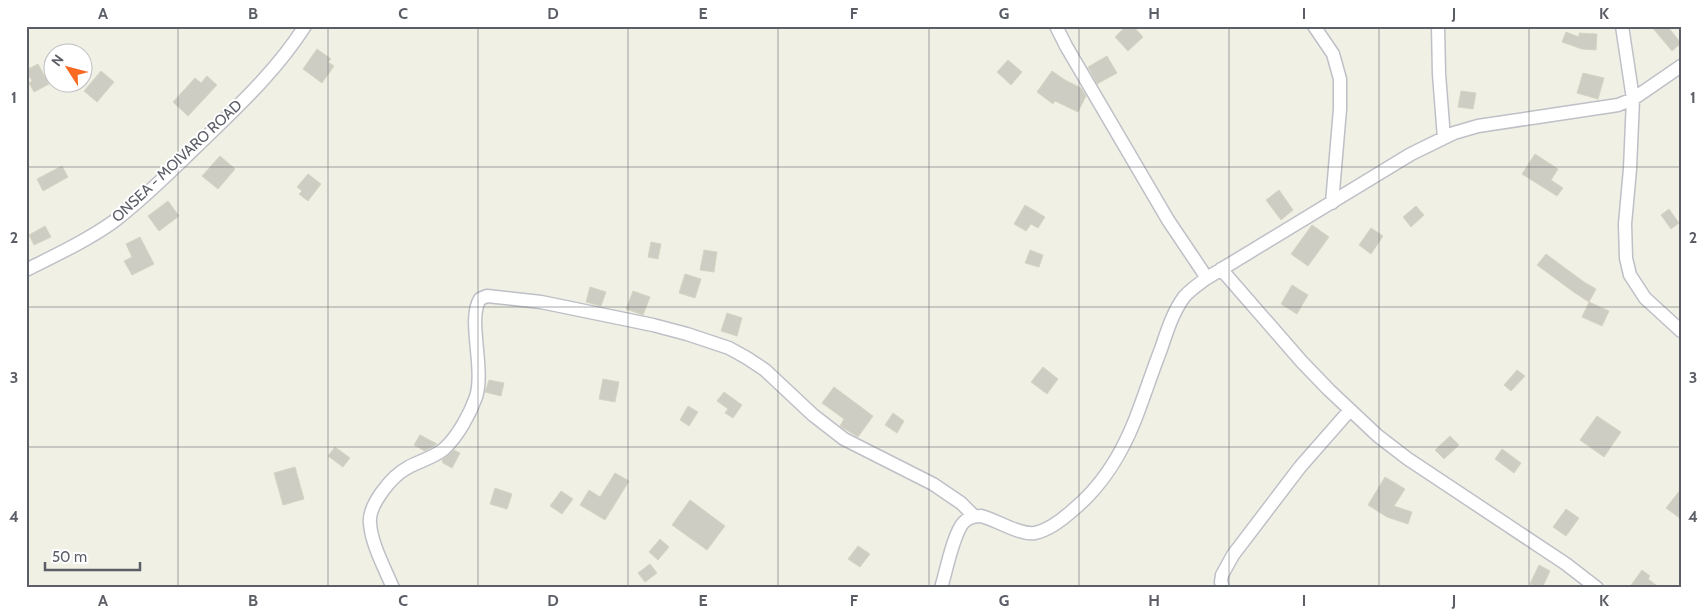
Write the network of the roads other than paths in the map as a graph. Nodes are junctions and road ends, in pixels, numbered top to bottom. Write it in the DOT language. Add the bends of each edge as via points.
graph roads {
  1 [pos="305,26"];
  2 [pos="1056,26"];
  3 [pos="1314,26"];
  4 [pos="1438,26"];
  5 [pos="1622,26"];
  6 [pos="1681,66"];
  7 [pos="1633,100"];
  8 [pos="1444,138"];
  9 [pos="1332,203"];
  10 [pos="1222,269"];
  11 [pos="26,270"];
  12 [pos="1207,278"];
  13 [pos="1681,331"];
  14 [pos="1350,410"];
  15 [pos="974,516"];
  16 [pos="393,588"];
  17 [pos="941,588"];
  18 [pos="1223,588"];
  19 [pos="1597,588"];
  1 -- 11 [label="street, ONSEA - MOIVARO ROAD" via="273,70 140,199 87,238"];
  2 -- 12 [label="street" via="1159,206"];
  3 -- 9 [label="street" via="1333,54 1340,79"];
  4 -- 8 [label="street"];
  5 -- 7 [label="street"];
  6 -- 7 [label="street"];
  7 -- 8 [label="street" via="1603,109 1478,126"];
  7 -- 13 [label="street" via="1625,224 1626,258 1630,275 1645,298"];
  8 -- 9 [label="street" via="1411,154"];
  9 -- 10 [label="street"];
  10 -- 12 [label="street"];
  10 -- 14 [label="street" via="1275,332"];
  12 -- 15 [label="street" via="1192,289 1175,312 1134,422 1096,488 1050,526 1035,533"];
  14 -- 18 [label="street" via="1294,475 1233,555 1222,575"];
  14 -- 19 [label="street" via="1390,446"];
  15 -- 16 [label="street" via="933,484 844,439 765,370 729,348 654,325 541,302 487,296 480,299 475,311 479,383 473,405 444,448 404,469 380,495 370,515 371,532"];
  15 -- 17 [label="street" via="959,529"];
}
